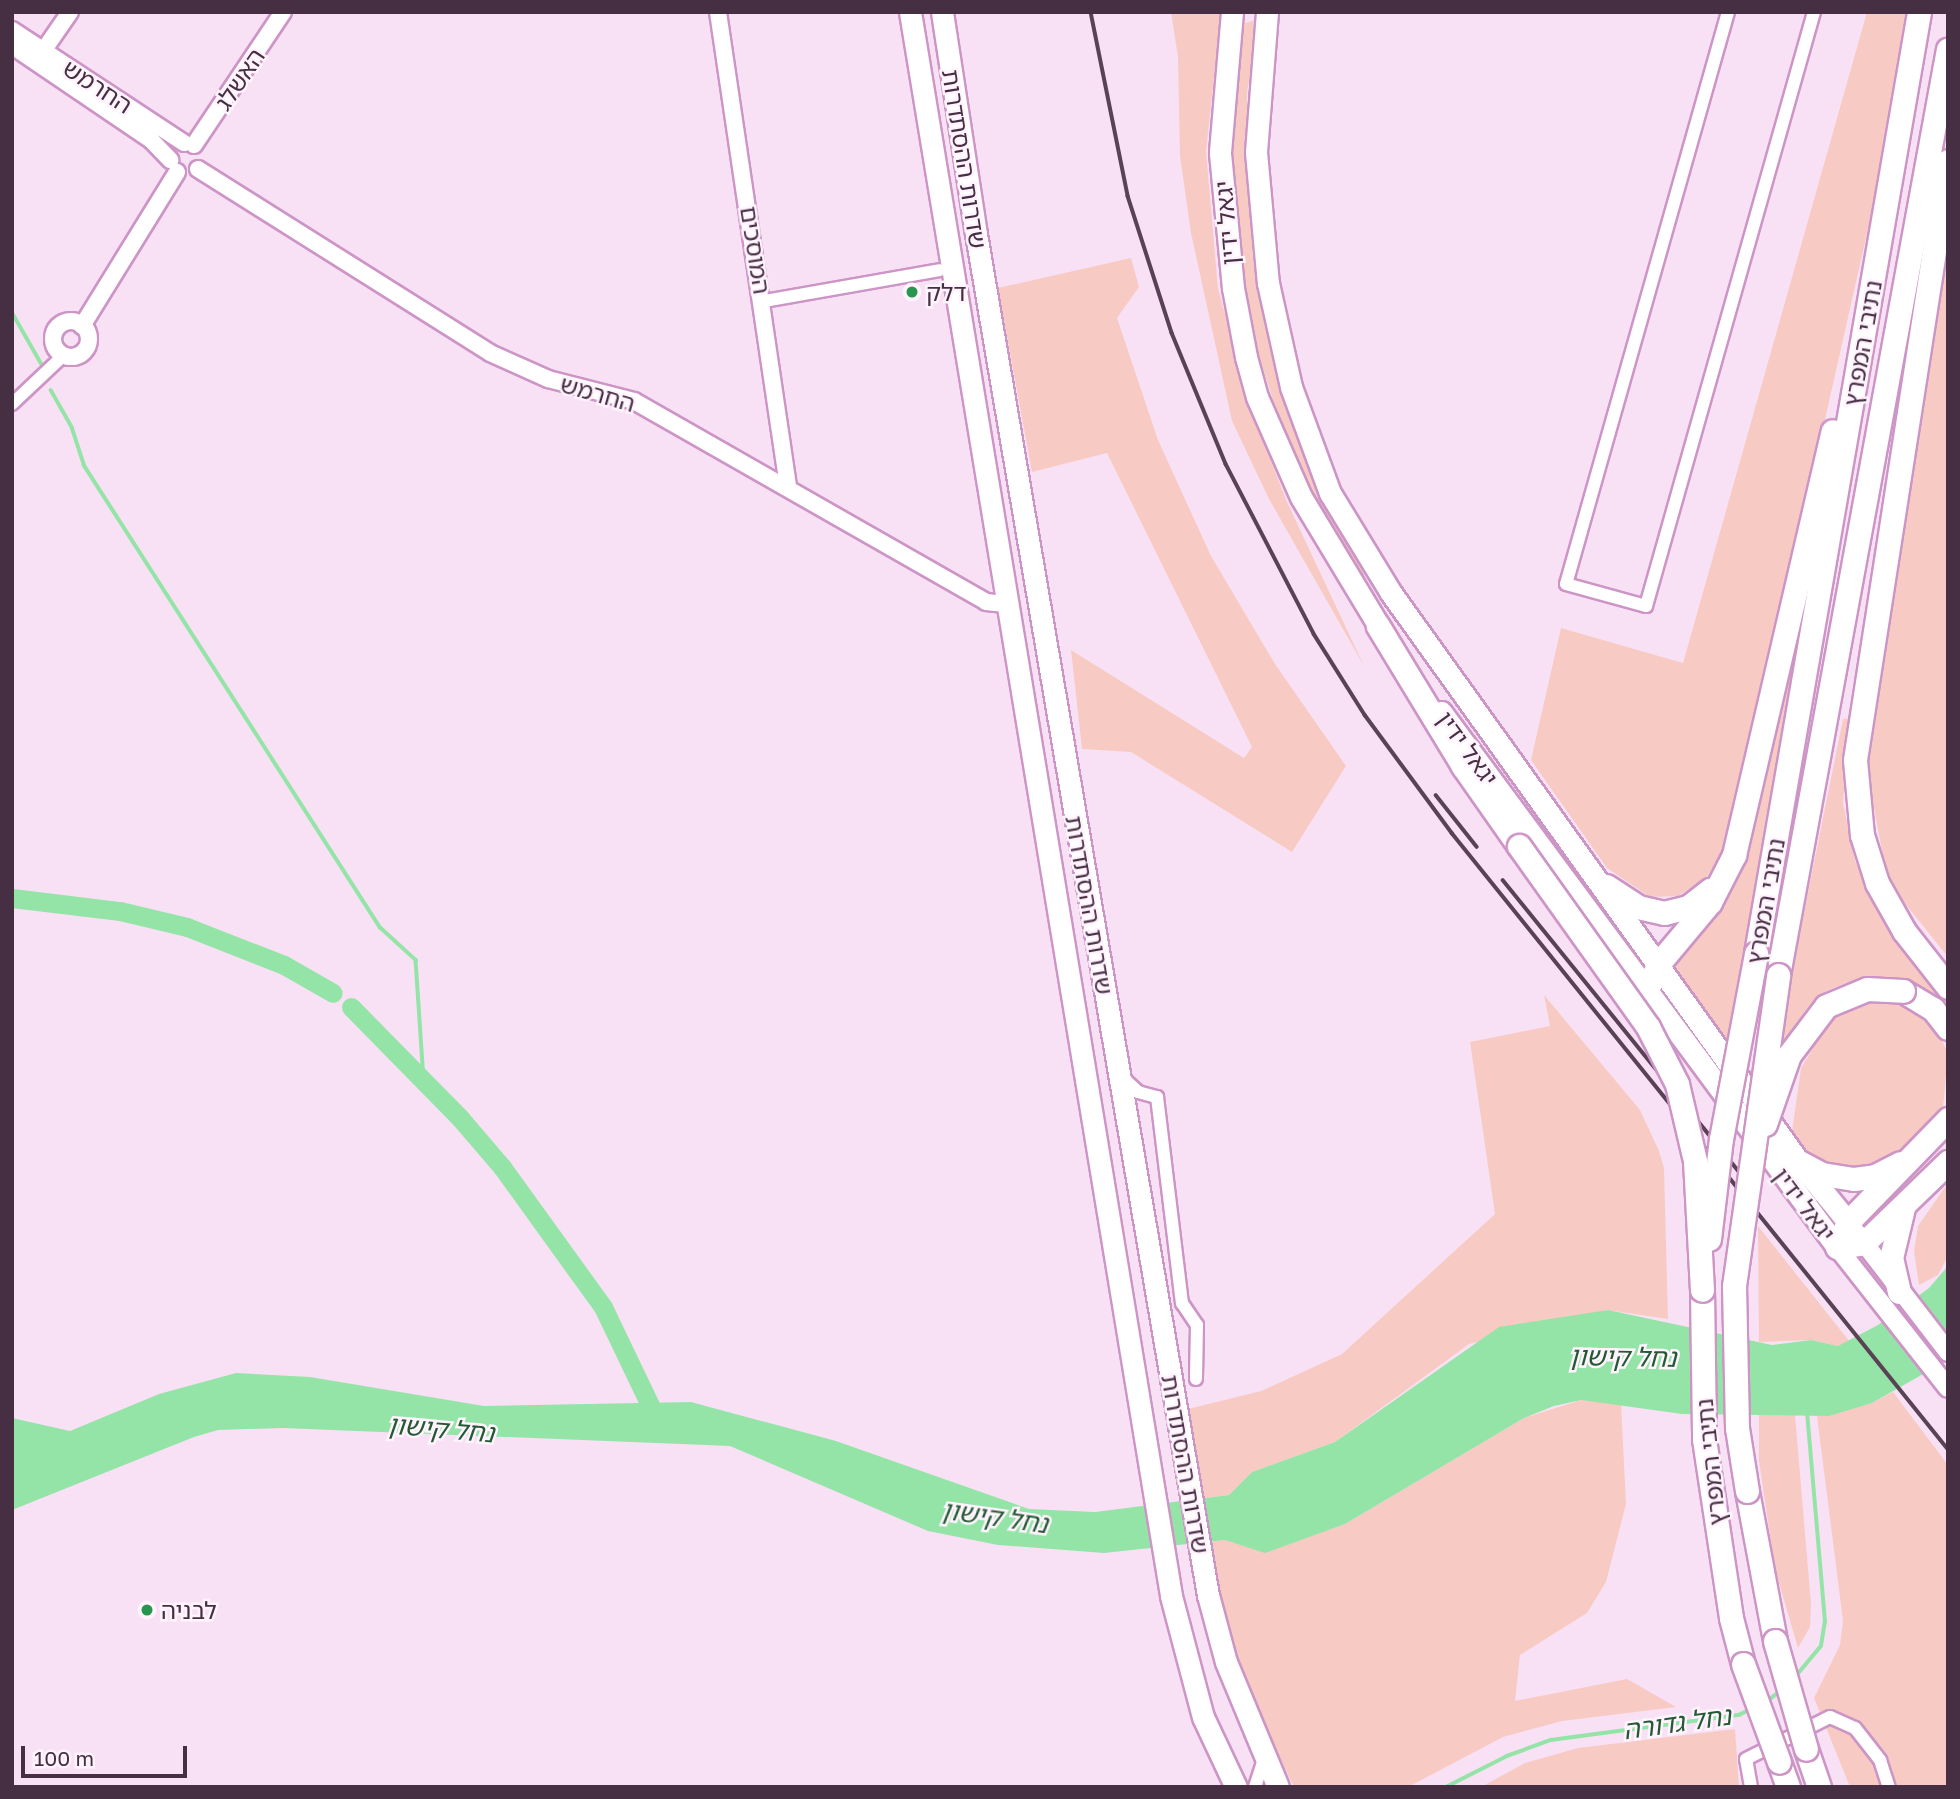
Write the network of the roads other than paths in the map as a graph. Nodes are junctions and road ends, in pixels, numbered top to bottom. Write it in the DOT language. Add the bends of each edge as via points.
graph roads {
  1 [pos="70,12"];
  2 [pos="283,12"];
  3 [pos="718,12"];
  4 [pos="910,12"];
  5 [pos="942,12"];
  6 [pos="1232,12"];
  7 [pos="1267,12"];
  8 [pos="1728,12"];
  9 [pos="1814,12"];
  10 [pos="1919,12"];
  11 [pos="12,30"];
  12 [pos="12,46"];
  13 [pos="1948,49"];
  14 [pos="40,56"];
  15 [pos="189,144"];
  16 [pos="1948,153"];
  17 [pos="1948,161"];
  18 [pos="173,166"];
  19 [pos="198,169"];
  20 [pos="1887,200"];
  21 [pos="939,270"];
  22 [pos="764,301"];
  23 [pos="82,326"];
  24 [pos="63,356"];
  25 [pos="12,404"];
  26 [pos="788,488"];
  27 [pos="1856,556"];
  28 [pos="1005,604"];
  29 [pos="1378,626"];
  30 [pos="1725,875"];
  31 [pos="1606,887"];
  32 [pos="1659,963"];
  33 [pos="1948,986"];
  34 [pos="1646,992"];
  35 [pos="1948,1028"];
  36 [pos="1119,1074"];
  37 [pos="1157,1097"];
  38 [pos="1948,1119"];
  39 [pos="1127,1123"];
  40 [pos="1926,1145"];
  41 [pos="1799,1162"];
  42 [pos="1948,1162"];
  43 [pos="1746,1176"];
  44 [pos="1903,1207"];
  45 [pos="1848,1222"];
  46 [pos="1864,1243"];
  47 [pos="1837,1247"];
  48 [pos="1702,1290"];
  49 [pos="1890,1299"];
  50 [pos="1948,1352"];
  51 [pos="1196,1380"];
  52 [pos="1947,1387"];
  53 [pos="1264,1759"];
  54 [pos="1231,1782"];
  55 [pos="1255,1787"];
  56 [pos="1278,1787"];
  57 [pos="1751,1787"];
  58 [pos="1788,1787"];
  59 [pos="1818,1787"];
  60 [pos="1889,1787"];
  1 -- 14 [label="street"];
  2 -- 15 [label="street, האשלג"];
  3 -- 22 [label="street, המוסכים"];
  4 -- 28 [label="highway, שדרות ההסתדרות"];
  5 -- 36 [label="highway, שדרות ההסתדרות"];
  6 -- 29 [label="highway, יגאל ידין" via="1220,153 1233,288 1246,357 1262,410 1301,497"];
  7 -- 31 [label="highway, יגאל ידין" via="1256,124 1262,237 1281,348 1314,458 1348,525 1391,593"];
  8 -- 9 [label="street" via="1566,584 1646,607"];
  10 -- 20 [label="highway, נתיבי המפרץ"];
  11 -- 14 [label="street, החרמש"];
  12 -- 14 [label="street, החרמש"];
  13 -- 27 [label="highway, נתיבי המפרץ"];
  14 -- 15 [label="street, החרמש"];
  14 -- 18 [label="street, החרמש" via="151,141"];
  15 -- 18 [label="street, האשלג" via="175,146"];
  15 -- 19 [label="street" via="202,159"];
  16 -- 27 [label="highway"];
  17 -- 33 [label="highway" via="1855,760 1862,835 1877,883 1904,931"];
  18 -- 19 [label="street"];
  18 -- 23 [label="street, האשלג"];
  19 -- 26 [label="street, החרמש" via="490,353 548,379 634,401"];
  20 -- 30 [label="highway" via="1742,827"];
  20 -- 48 [label="highway, נתיבי המפרץ, bridge" via="1721,1139"];
  21 -- 22 [label="street"];
  22 -- 26 [label="street, המוסכים"];
  23 -- 24 [label="street" via="88,334 86,349 73,357"];
  23 -- 24 [label="street" via="68,322 55,330 53,345"];
  24 -- 25 [label="street"];
  26 -- 28 [label="street, החרמש" via="986,602"];
  27 -- 43 [label="highway, נתיבי המפרץ, bridge" via="1778,975"];
  28 -- 54 [label="highway, שדרות ההסתדרות" via="1171,1596 1188,1671"];
  29 -- 34 [label="highway, יגאל ידין"];
  29 -- 48 [label="highway, bridge" via="1463,766 1648,1027 1677,1084 1695,1161"];
  30 -- 31 [label="highway" via="1699,900 1664,913 1638,907"];
  30 -- 32 [label="highway" via="1710,902"];
  31 -- 32 [label="highway, יגאל ידין"];
  32 -- 34 [label="highway"];
  32 -- 41 [label="highway, יגאל ידין"];
  34 -- 47 [label="highway, יגאל ידין"];
  35 -- 43 [label="highway, bridge" via="1933,1009 1903,991 1867,989 1843,996 1812,1021 1789,1055"];
  36 -- 37 [label="street" via="1138,1092"];
  36 -- 39 [label="highway, שדרות ההסתדרות"];
  37 -- 39 [label="street" via="1137,1106"];
  37 -- 51 [label="street" via="1182,1303 1197,1325"];
  38 -- 40 [label="highway"];
  39 -- 53 [label="highway, שדרות ההסתדרות" via="1208,1595 1226,1662"];
  40 -- 41 [label="highway" via="1897,1165 1854,1179 1822,1174"];
  40 -- 45 [label="highway"];
  41 -- 45 [label="highway, יגאל ידין"];
  42 -- 44 [label="highway"];
  43 -- 59 [label="highway, נתיבי המפרץ, bridge" via="1734,1286 1733,1354 1746,1491 1775,1642"];
  44 -- 46 [label="highway"];
  44 -- 49 [label="highway" via="1891,1258"];
  45 -- 46 [label="main road, יגאל ידין"];
  45 -- 47 [label="highway"];
  46 -- 47 [label="highway"];
  46 -- 49 [label="main road, יגאל ידין"];
  47 -- 49 [label="main road, יגאל ידין"];
  48 -- 58 [label="highway, נתיבי המפרץ, bridge" via="1703,1402 1731,1618"];
  49 -- 50 [label="main road, יגאל ידין"];
  49 -- 52 [label="main road, יגאל ידין"];
  53 -- 55 [label="street"];
  53 -- 56 [label="highway, שדרות ההסתדרות"];
  57 -- 60 [label="street" via="1746,1759 1830,1717 1855,1728 1880,1760"];
}
